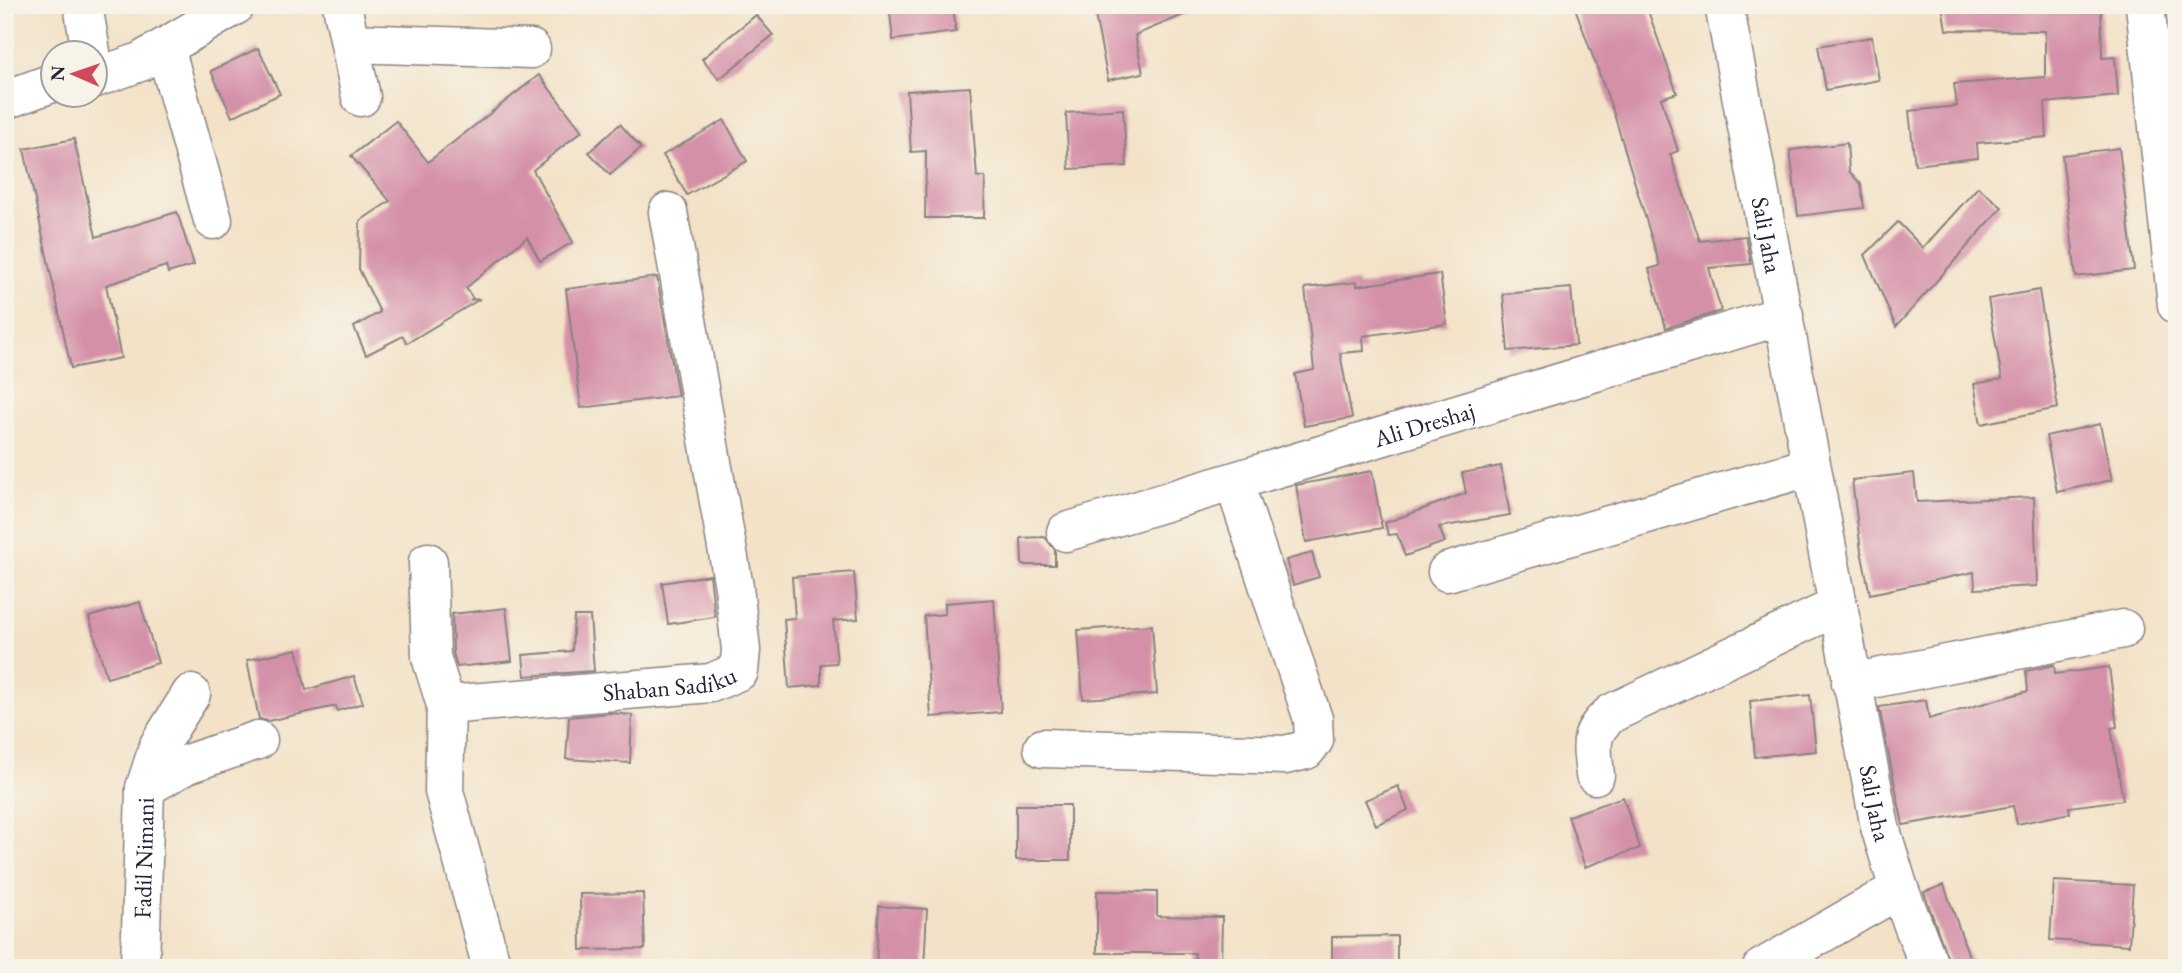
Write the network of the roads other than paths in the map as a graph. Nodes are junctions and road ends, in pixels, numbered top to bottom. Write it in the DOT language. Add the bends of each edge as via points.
graph roads {
  1 [pos="82,5"];
  2 [pos="236,5"];
  3 [pos="342,5"];
  4 [pos="1724,5"];
  5 [pos="2145,5"];
  6 [pos="88,38"];
  7 [pos="350,43"];
  8 [pos="166,47"];
  9 [pos="531,49"];
  10 [pos="108,73"];
  11 [pos="38,88"];
  12 [pos="361,97"];
  13 [pos="5,100"];
  14 [pos="668,212"];
  15 [pos="213,220"];
  16 [pos="2177,304"];
  17 [pos="1784,315"];
  18 [pos="1810,467"];
  19 [pos="1234,482"];
  20 [pos="1066,532"];
  21 [pos="428,562"];
  22 [pos="1447,572"];
  23 [pos="1836,607"];
  24 [pos="2123,629"];
  25 [pos="1852,683"];
  26 [pos="191,694"];
  27 [pos="446,705"];
  28 [pos="258,740"];
  29 [pos="1043,748"];
  30 [pos="1595,775"];
  31 [pos="145,788"];
  32 [pos="1899,889"];
  33 [pos="140,968"];
  34 [pos="492,968"];
  35 [pos="1762,968"];
  36 [pos="1930,968"];
  1 -- 6 [label="street"];
  2 -- 8 [label="street"];
  3 -- 7 [label="street"];
  4 -- 17 [label="street, Sali Jaha"];
  5 -- 16 [label="street"];
  7 -- 9 [label="street"];
  7 -- 12 [label="street"];
  8 -- 10 [label="street"];
  8 -- 15 [label="street"];
  11 -- 13 [label="street"];
  14 -- 27 [label="street, Shaban Sadiku" via="734,587 739,671 711,683"];
  17 -- 18 [label="street, Sali Jaha"];
  17 -- 19 [label="street, Ali Dreshaj"];
  18 -- 22 [label="street"];
  18 -- 23 [label="street, Sali Jaha"];
  19 -- 20 [label="street, Ali Dreshaj"];
  19 -- 29 [label="street" via="1313,719 1314,740 1306,750 1284,755"];
  21 -- 27 [label="street" via="431,657"];
  23 -- 25 [label="street, Sali Jaha"];
  23 -- 30 [label="street" via="1612,713 1598,724 1592,739"];
  24 -- 25 [label="street"];
  25 -- 32 [label="street, Sali Jaha" via="1880,827"];
  26 -- 31 [label="street" via="159,745"];
  27 -- 34 [label="street" via="444,791"];
  28 -- 31 [label="street, Fadil Nimani" via="187,764"];
  31 -- 33 [label="street, Fadil Nimani"];
  32 -- 35 [label="street"];
  32 -- 36 [label="street, Sali Jaha"];
}
